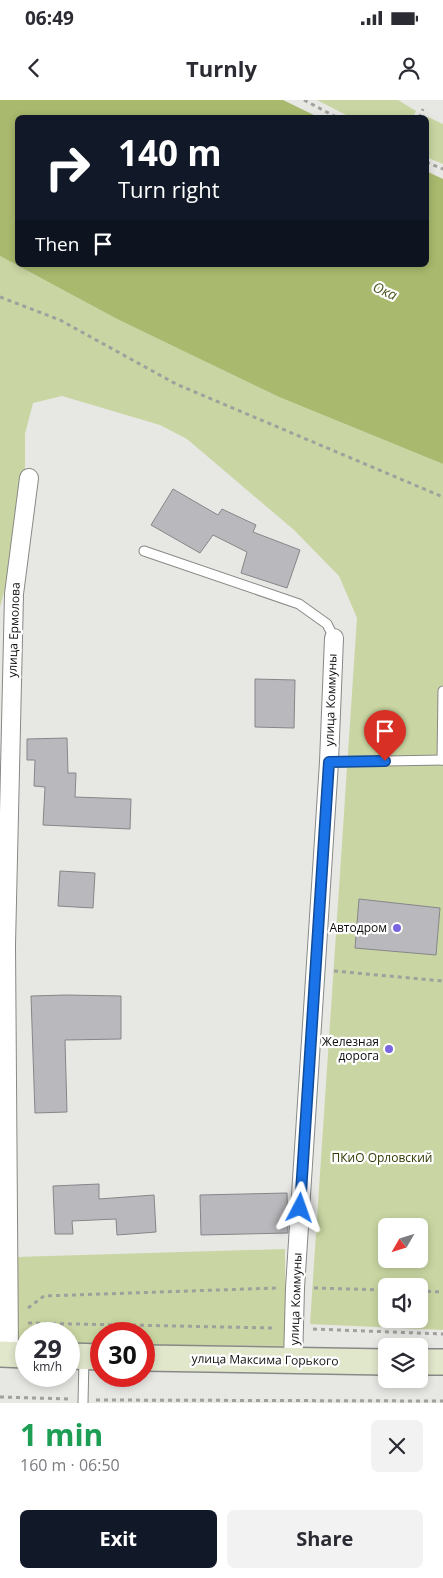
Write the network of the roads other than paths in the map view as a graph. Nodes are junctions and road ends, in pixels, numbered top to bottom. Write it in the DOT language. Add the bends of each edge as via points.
graph roads {
  1 [pos="29,478"];
  2 [pos="144,551"];
  3 [pos="334,638"];
  4 [pos="443,690"];
  5 [pos="442,760"];
  6 [pos="329,762"];
  7 [pos="12,1354"];
  8 [pos="85,1357"];
  9 [pos="155,1358"];
  10 [pos="293,1362"];
  11 [pos="378,1362"];
  12 [pos="428,1362"];
  13 [pos="443,1362"];
  14 [pos="83,1401"];
  1 -- 7 [label="street, улица Ермолова" via="14,594 6,945 8,1323"];
  2 -- 3 [label="lane" via="298,604 327,624"];
  3 -- 6 [label="street, улица Коммуны"];
  4 -- 5 [label="lane"];
  5 -- 6 [label="lane"];
  6 -- 10 [label="street, улица Коммуны"];
  8 -- 14 [label="lane"];
  9 -- 10 [label="main road, улица Максима Горького"];
  10 -- 11 [label="main road, улица Максима Горького"];
  12 -- 13 [label="main road"];
}
